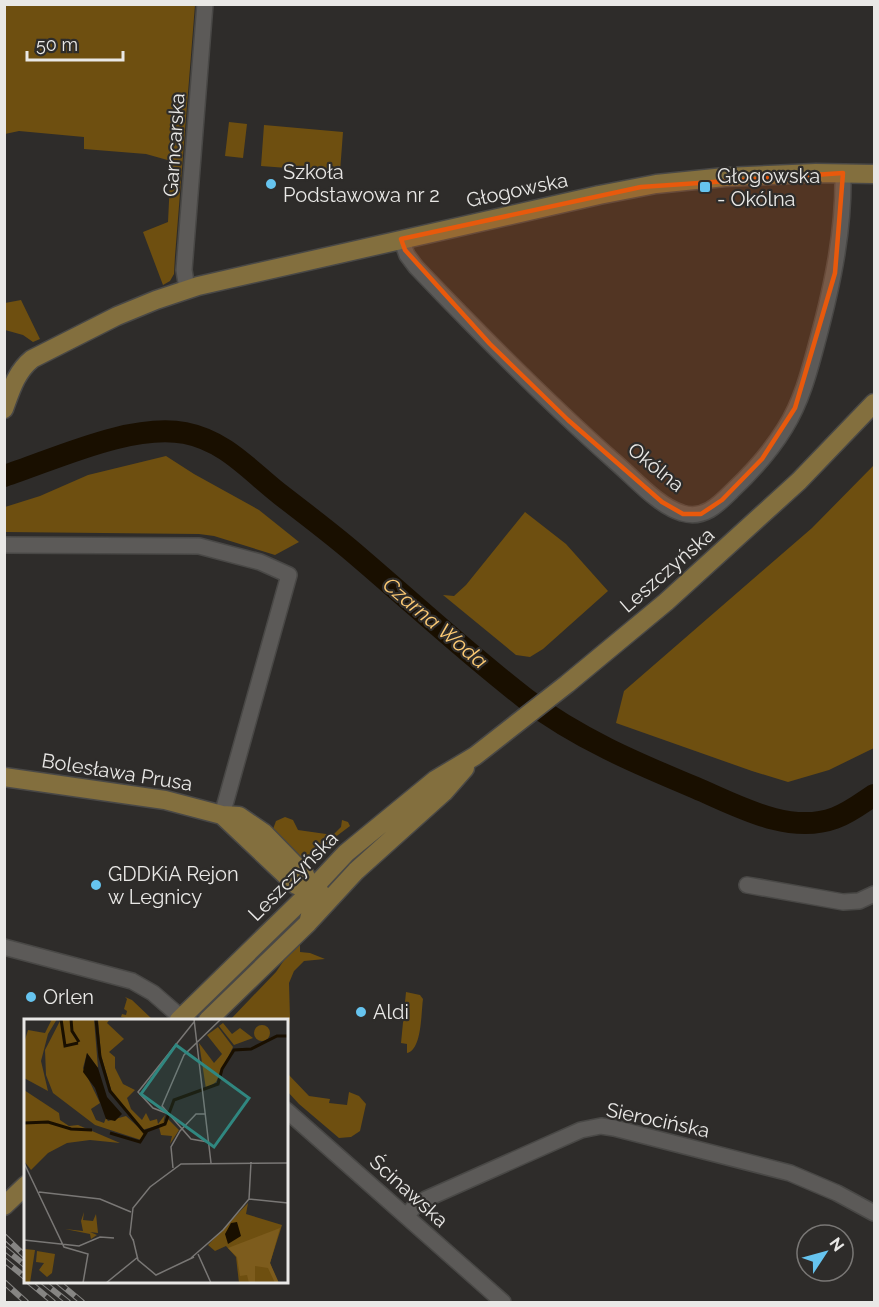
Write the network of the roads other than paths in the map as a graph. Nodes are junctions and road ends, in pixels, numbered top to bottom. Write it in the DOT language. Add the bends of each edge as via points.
graph roads {
  1 [pos="205,4"];
  2 [pos="843,173"];
  3 [pos="874,174"];
  4 [pos="401,239"];
  5 [pos="187,290"];
  6 [pos="13,370"];
  7 [pos="874,404"];
  8 [pos="4,409"];
  9 [pos="4,545"];
  10 [pos="476,756"];
  11 [pos="4,777"];
  12 [pos="222,815"];
  13 [pos="346,853"];
  14 [pos="295,874"];
  15 [pos="344,883"];
  16 [pos="747,885"];
  17 [pos="311,891"];
  18 [pos="874,894"];
  19 [pos="290,912"];
  20 [pos="308,923"];
  21 [pos="4,947"];
  22 [pos="181,1019"];
  23 [pos="183,1019"];
  24 [pos="209,1019"];
  25 [pos="288,1112"];
  26 [pos="874,1213"];
  27 [pos="406,1216"];
  28 [pos="503,1302"];
  1 -- 5 [label="street, Garncarska" via="184,270"];
  2 -- 3 [label="street, Głogowska"];
  2 -- 4 [label="street, Głogowska" via="656,184"];
  2 -- 4 [label="street, Okólna" via="836,267 799,400 784,430 762,459 720,502 699,515 682,513 662,502 568,420 416,267"];
  4 -- 5 [label="street, Głogowska"];
  5 -- 6 [label="street, Głogowska" via="76,335"];
  6 -- 8 [label="street, Głogowska"];
  7 -- 10 [label="street, Leszczyńska" via="750,527 567,684"];
  9 -- 12 [label="street" via="199,546 260,562 290,575"];
  10 -- 13 [label="street, Leszczyńska" via="435,780"];
  10 -- 15 [label="street, Leszczyńska" via="444,792"];
  11 -- 12 [label="street, Bolesława Prusa" via="165,800"];
  12 -- 14 [label="street, Bolesława Prusa" via="239,816 264,832"];
  13 -- 14 [label="street"];
  13 -- 17 [label="street, Leszczyńska"];
  14 -- 17 [label="street, Bolesława Prusa" via="296,885"];
  14 -- 19 [label="street"];
  15 -- 17 [label="street" via="329,891"];
  15 -- 20 [label="street, Leszczyńska"];
  16 -- 18 [label="street" via="843,902 859,901"];
  17 -- 19 [label="street, Leszczyńska"];
  17 -- 20 [label="street"];
  19 -- 23 [label="street, Leszczyńska"];
  20 -- 24 [label="street, Leszczyńska"];
  21 -- 22 [label="street" via="132,981 153,993"];
  25 -- 27 [label="street, Ścinawska"];
  26 -- 27 [label="street, Sierocińska" via="784,1172 601,1126 559,1139 426,1199"];
  27 -- 28 [label="street, Ścinawska"];
}
